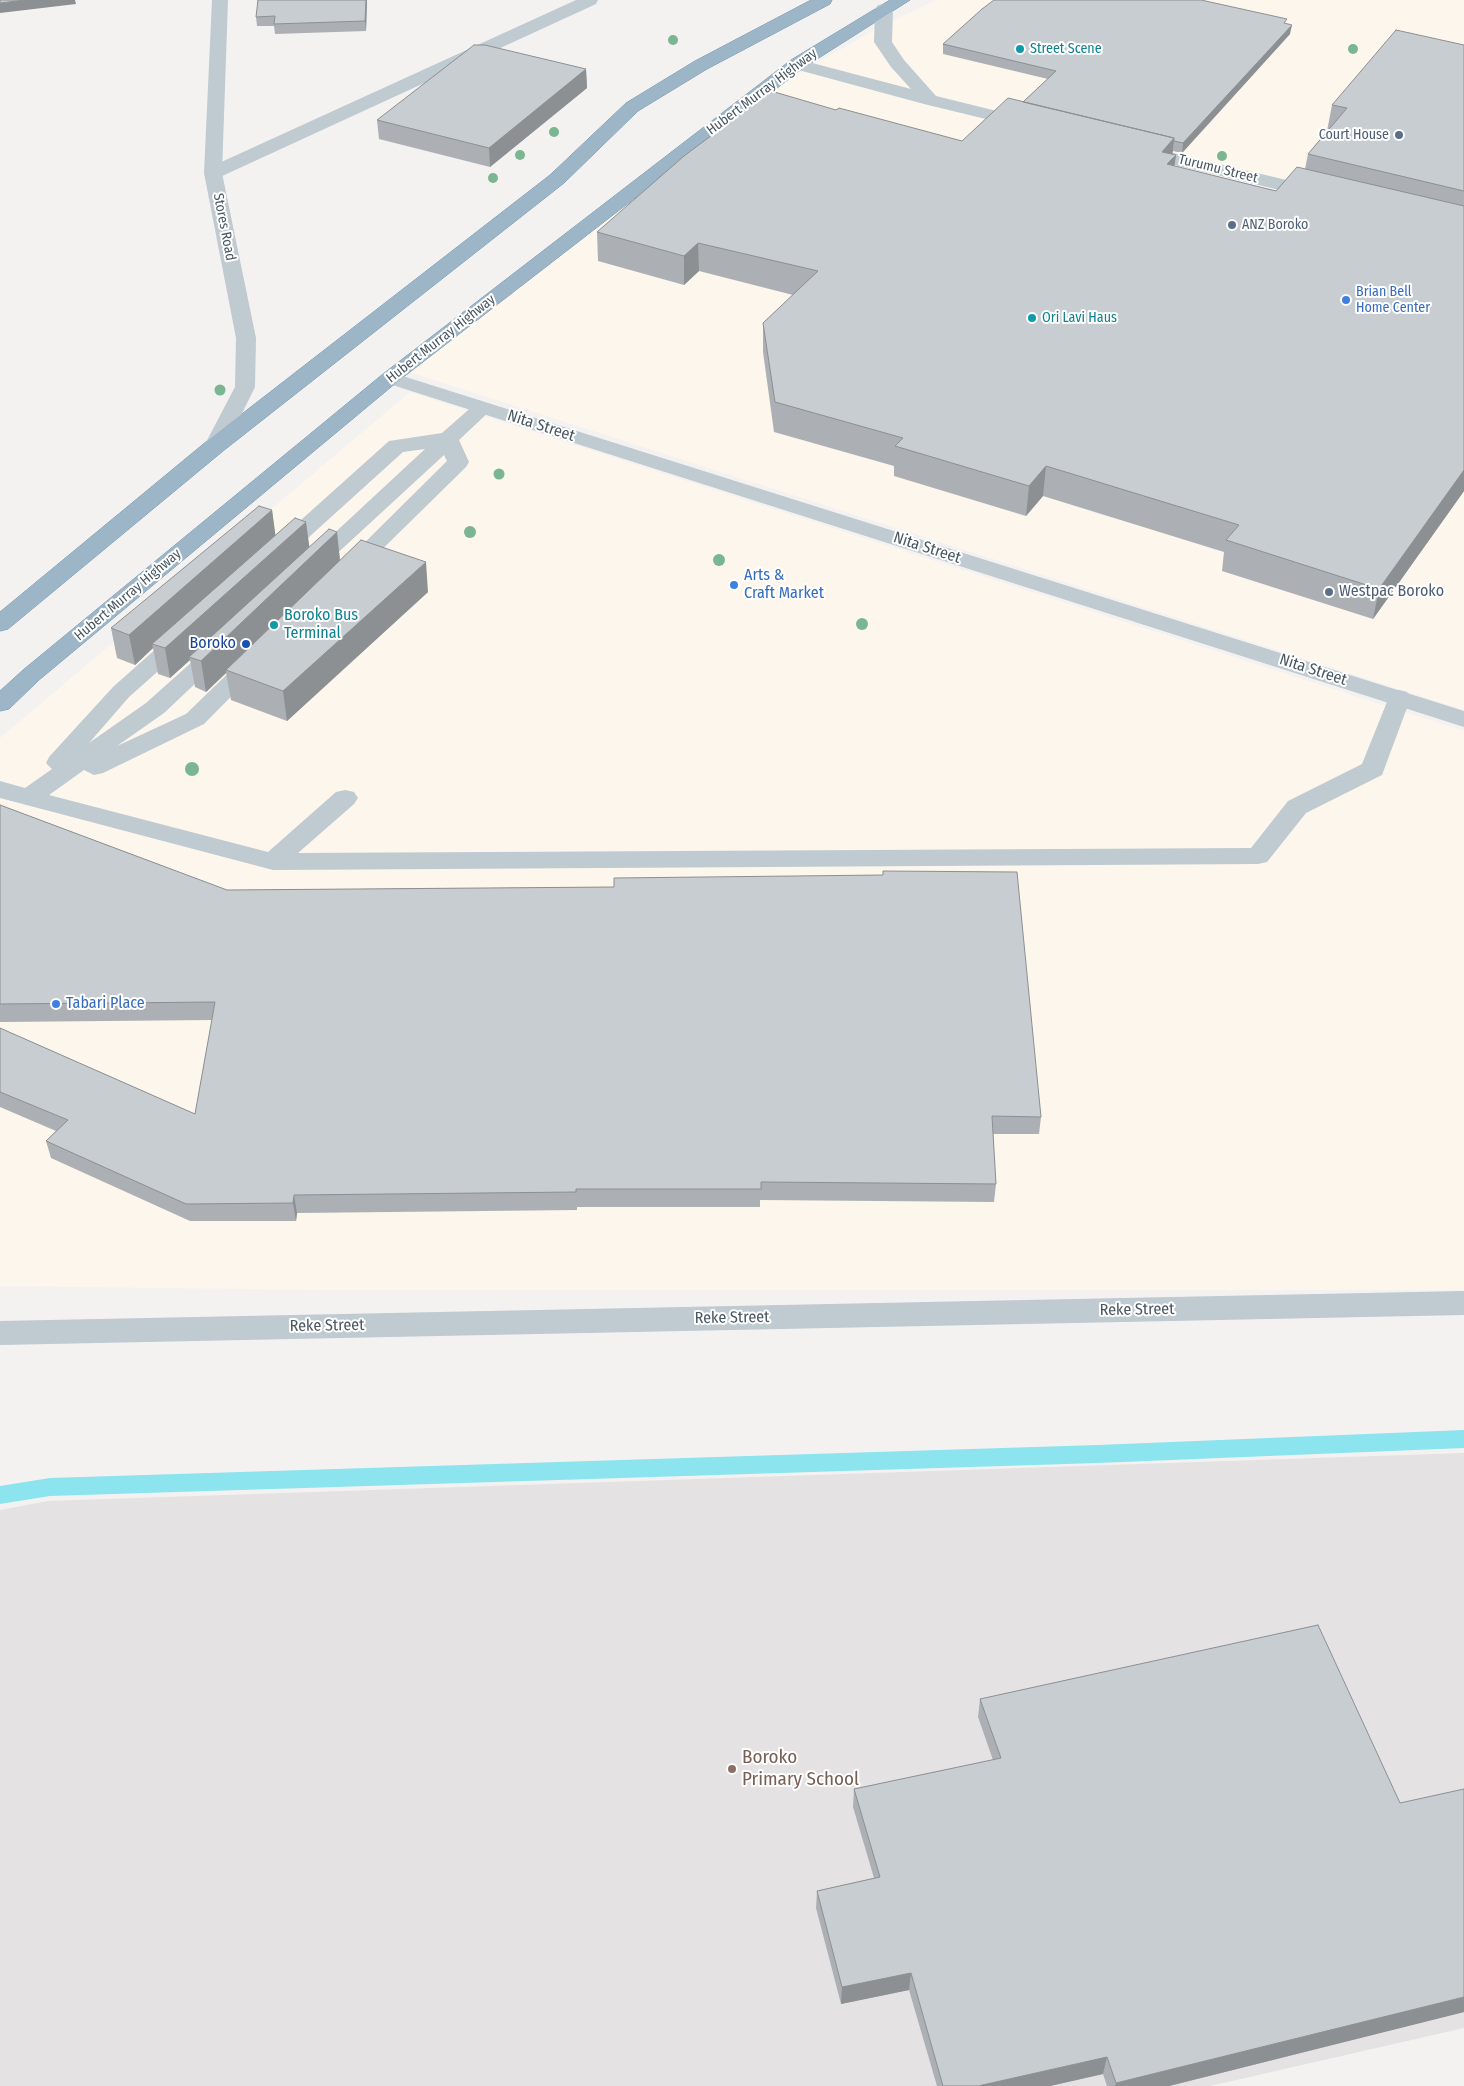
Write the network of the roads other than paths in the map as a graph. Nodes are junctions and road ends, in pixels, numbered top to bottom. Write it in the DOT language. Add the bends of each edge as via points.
graph roads {
  1 [pos="220,0"];
  2 [pos="590,0"];
  3 [pos="824,0"];
  4 [pos="902,0"];
  5 [pos="884,9"];
  6 [pos="797,64"];
  7 [pos="930,100"];
  8 [pos="1046,128"];
  9 [pos="1124,147"];
  10 [pos="213,173"];
  11 [pos="1338,198"];
  12 [pos="390,378"];
  13 [pos="482,408"];
  14 [pos="448,440"];
  15 [pos="215,446"];
  16 [pos="263,566"];
  17 [pos="294,580"];
  18 [pos="330,587"];
  19 [pos="203,619"];
  20 [pos="0,624"];
  21 [pos="236,634"];
  22 [pos="273,643"];
  23 [pos="1399,697"];
  24 [pos="0,704"];
  25 [pos="1464,718"];
  26 [pos="0,789"];
  27 [pos="28,798"];
  28 [pos="345,798"];
  29 [pos="273,862"];
  30 [pos="1464,1303"];
  31 [pos="0,1333"];
  1 -- 10 [label="street, Stores Road"];
  2 -- 10 [label="street"];
  3 -- 15 [label="highway" via="701,65 632,107 556,179"];
  4 -- 5 [label="highway, Hubert Murray Highway"];
  5 -- 6 [label="highway, Hubert Murray Highway"];
  5 -- 7 [label="street" via="882,42"];
  6 -- 7 [label="street"];
  6 -- 12 [label="highway, Hubert Murray Highway"];
  7 -- 8 [label="street"];
  9 -- 11 [label="street, Turumu Street"];
  10 -- 15 [label="street, Stores Road" via="246,338 245,387"];
  12 -- 13 [label="street, Nita Street"];
  12 -- 24 [label="highway, Hubert Murray Highway"];
  13 -- 14 [label="street"];
  13 -- 23 [label="street, Nita Street"];
  14 -- 16 [label="street" via="396,446"];
  14 -- 17 [label="street"];
  14 -- 18 [label="street" via="458,462"];
  15 -- 20 [label="highway"];
  19 -- 27 [label="street" via="121,692"];
  21 -- 27 [label="street" via="155,708"];
  22 -- 27 [label="street" via="195,719"];
  23 -- 25 [label="street, Nita Street"];
  23 -- 29 [label="street" via="1372,769 1297,807 1258,856"];
  26 -- 27 [label="street"];
  27 -- 29 [label="street"];
  28 -- 29 [label="street"];
  30 -- 31 [label="street, Reke Street"];
}
